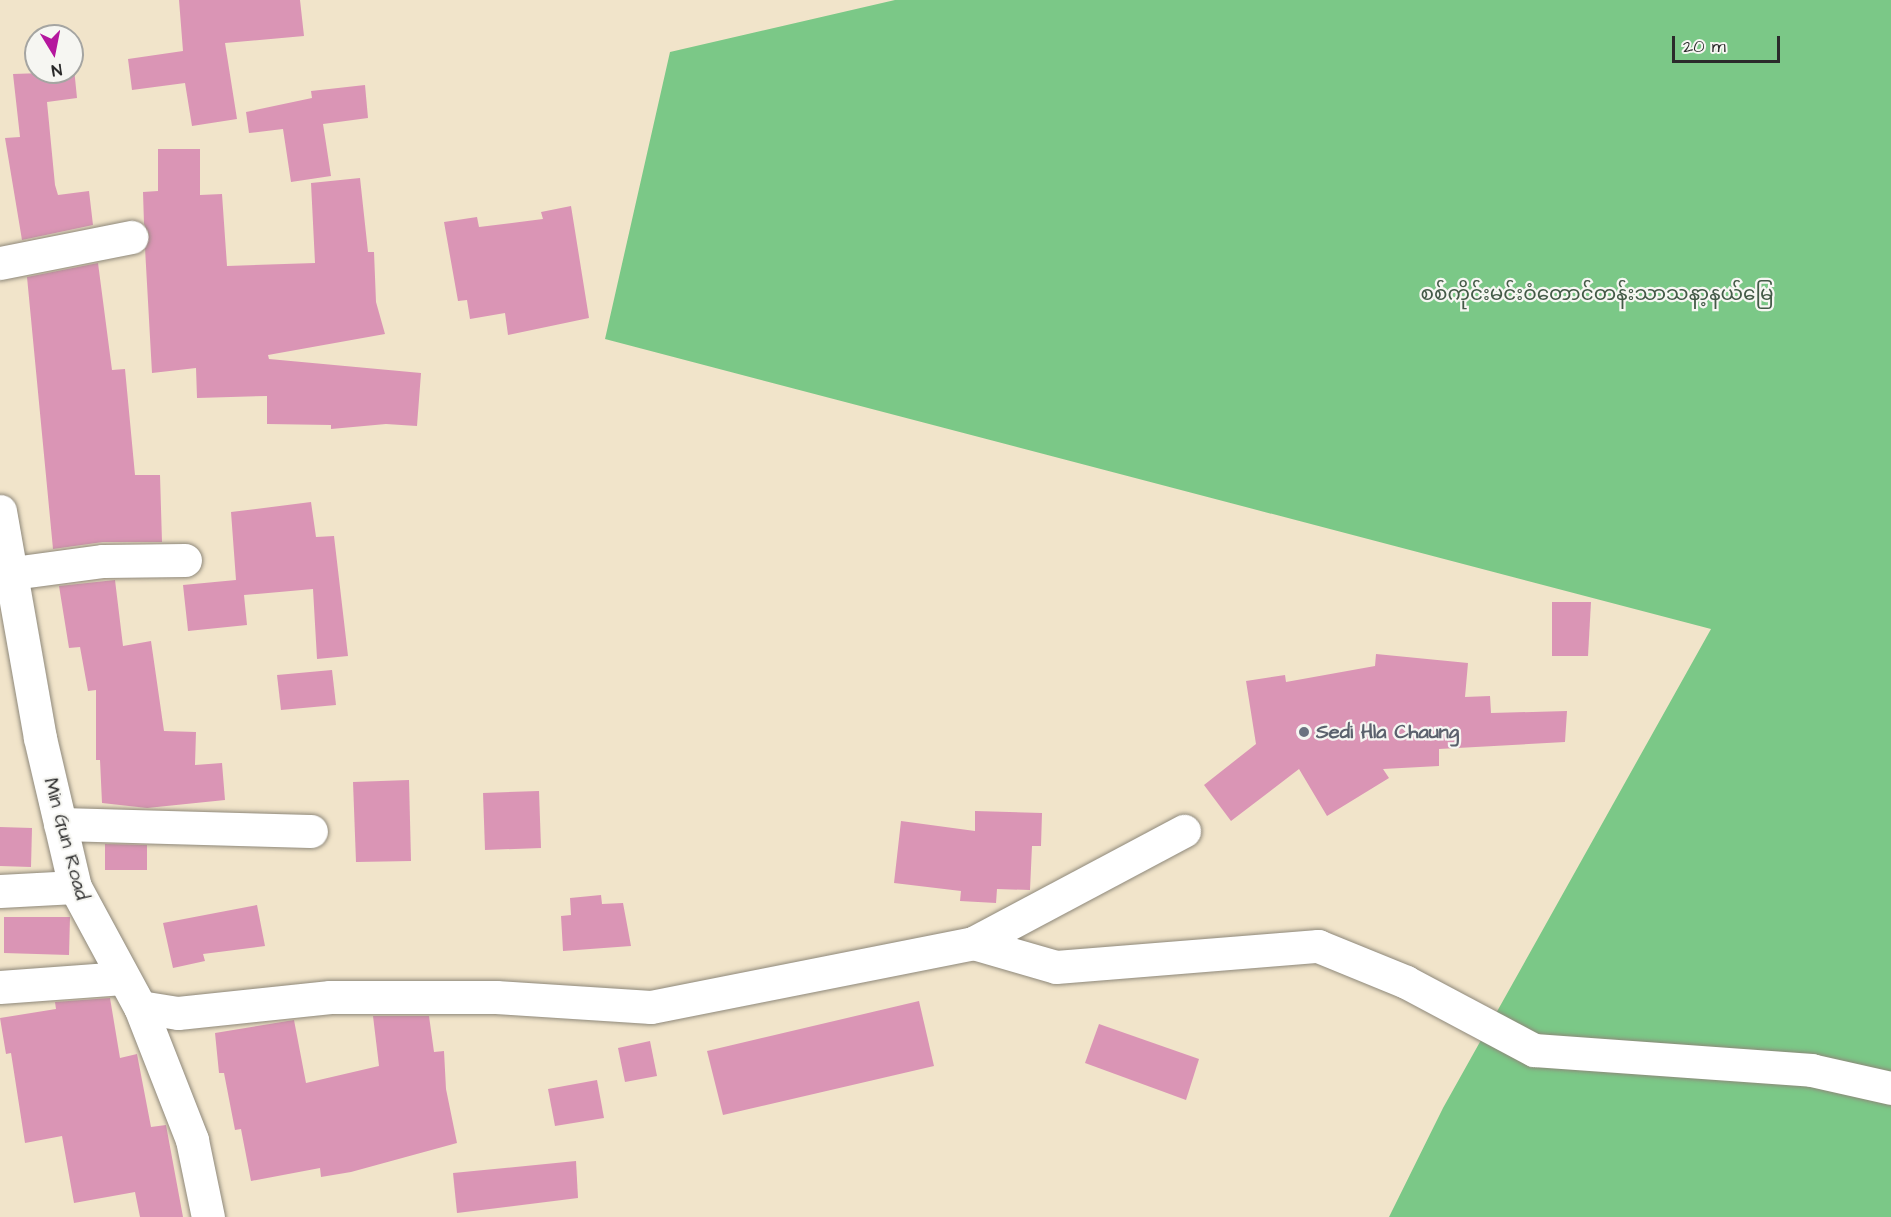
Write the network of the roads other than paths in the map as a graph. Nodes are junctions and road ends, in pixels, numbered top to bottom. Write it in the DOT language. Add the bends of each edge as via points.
graph roads {
  1 [pos="131,237"];
  2 [pos="0,264"];
  3 [pos="0,511"];
  4 [pos="185,560"];
  5 [pos="13,573"];
  6 [pos="12,647"];
  7 [pos="60,824"];
  8 [pos="311,831"];
  9 [pos="1184,831"];
  10 [pos="75,887"];
  11 [pos="0,891"];
  12 [pos="973,943"];
  13 [pos="123,978"];
  14 [pos="0,987"];
  15 [pos="140,1007"];
  16 [pos="1891,1088"];
  17 [pos="208,1217"];
  1 -- 2 [label="street"];
  3 -- 5 [label="street, Min Gun Road"];
  4 -- 5 [label="street" via="103,561"];
  5 -- 6 [label="street, Min Gun Road"];
  6 -- 7 [label="street, Min Gun Road" via="40,738"];
  7 -- 8 [label="street"];
  7 -- 10 [label="street, Min Gun Road"];
  9 -- 12 [label="street"];
  10 -- 11 [label="street"];
  10 -- 13 [label="street, Min Gun Road"];
  12 -- 15 [label="street" via="651,1006 496,997 330,997 178,1013"];
  12 -- 16 [label="street" via="1056,968 1317,946 1406,982 1534,1050 1810,1070"];
  13 -- 14 [label="street"];
  13 -- 15 [label="street, Min Gun Road"];
  15 -- 17 [label="street, Min Gun Road" via="192,1140"];
}
